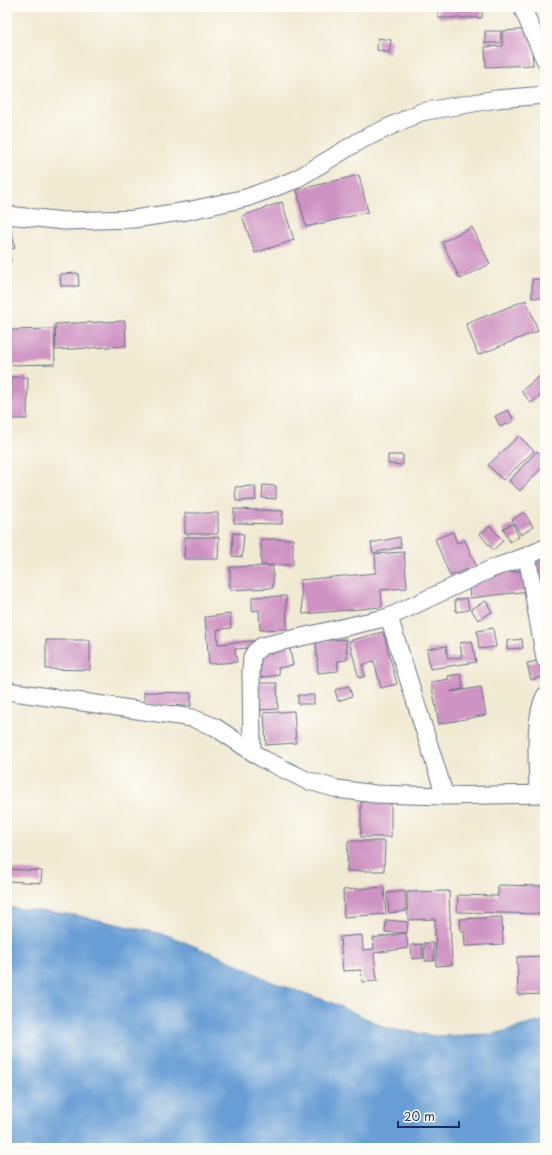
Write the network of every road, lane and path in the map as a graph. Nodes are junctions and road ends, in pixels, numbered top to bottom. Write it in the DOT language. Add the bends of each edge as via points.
graph roads {
  1 [pos="522,7"];
  2 [pos="545,60"];
  3 [pos="545,95"];
  4 [pos="7,215"];
  5 [pos="545,548"];
  6 [pos="527,556"];
  7 [pos="389,617"];
  8 [pos="545,659"];
  9 [pos="7,691"];
  10 [pos="545,696"];
  11 [pos="252,751"];
  12 [pos="541,794"];
  13 [pos="445,796"];
  1 -- 2 [label="street"];
  3 -- 4 [label="street" via="497,98 421,112 361,140 295,180 246,198 134,219 64,221"];
  5 -- 6 [label="street"];
  6 -- 7 [label="street" via="491,569"];
  6 -- 8 [label="street"];
  7 -- 11 [label="street" via="262,646 255,652 251,671"];
  7 -- 13 [label="street"];
  9 -- 11 [label="street" via="192,718 215,728"];
  10 -- 12 [label="street" via="538,719"];
  11 -- 13 [label="street" via="306,780 337,789 375,794"];
  12 -- 13 [label="street"];
}
